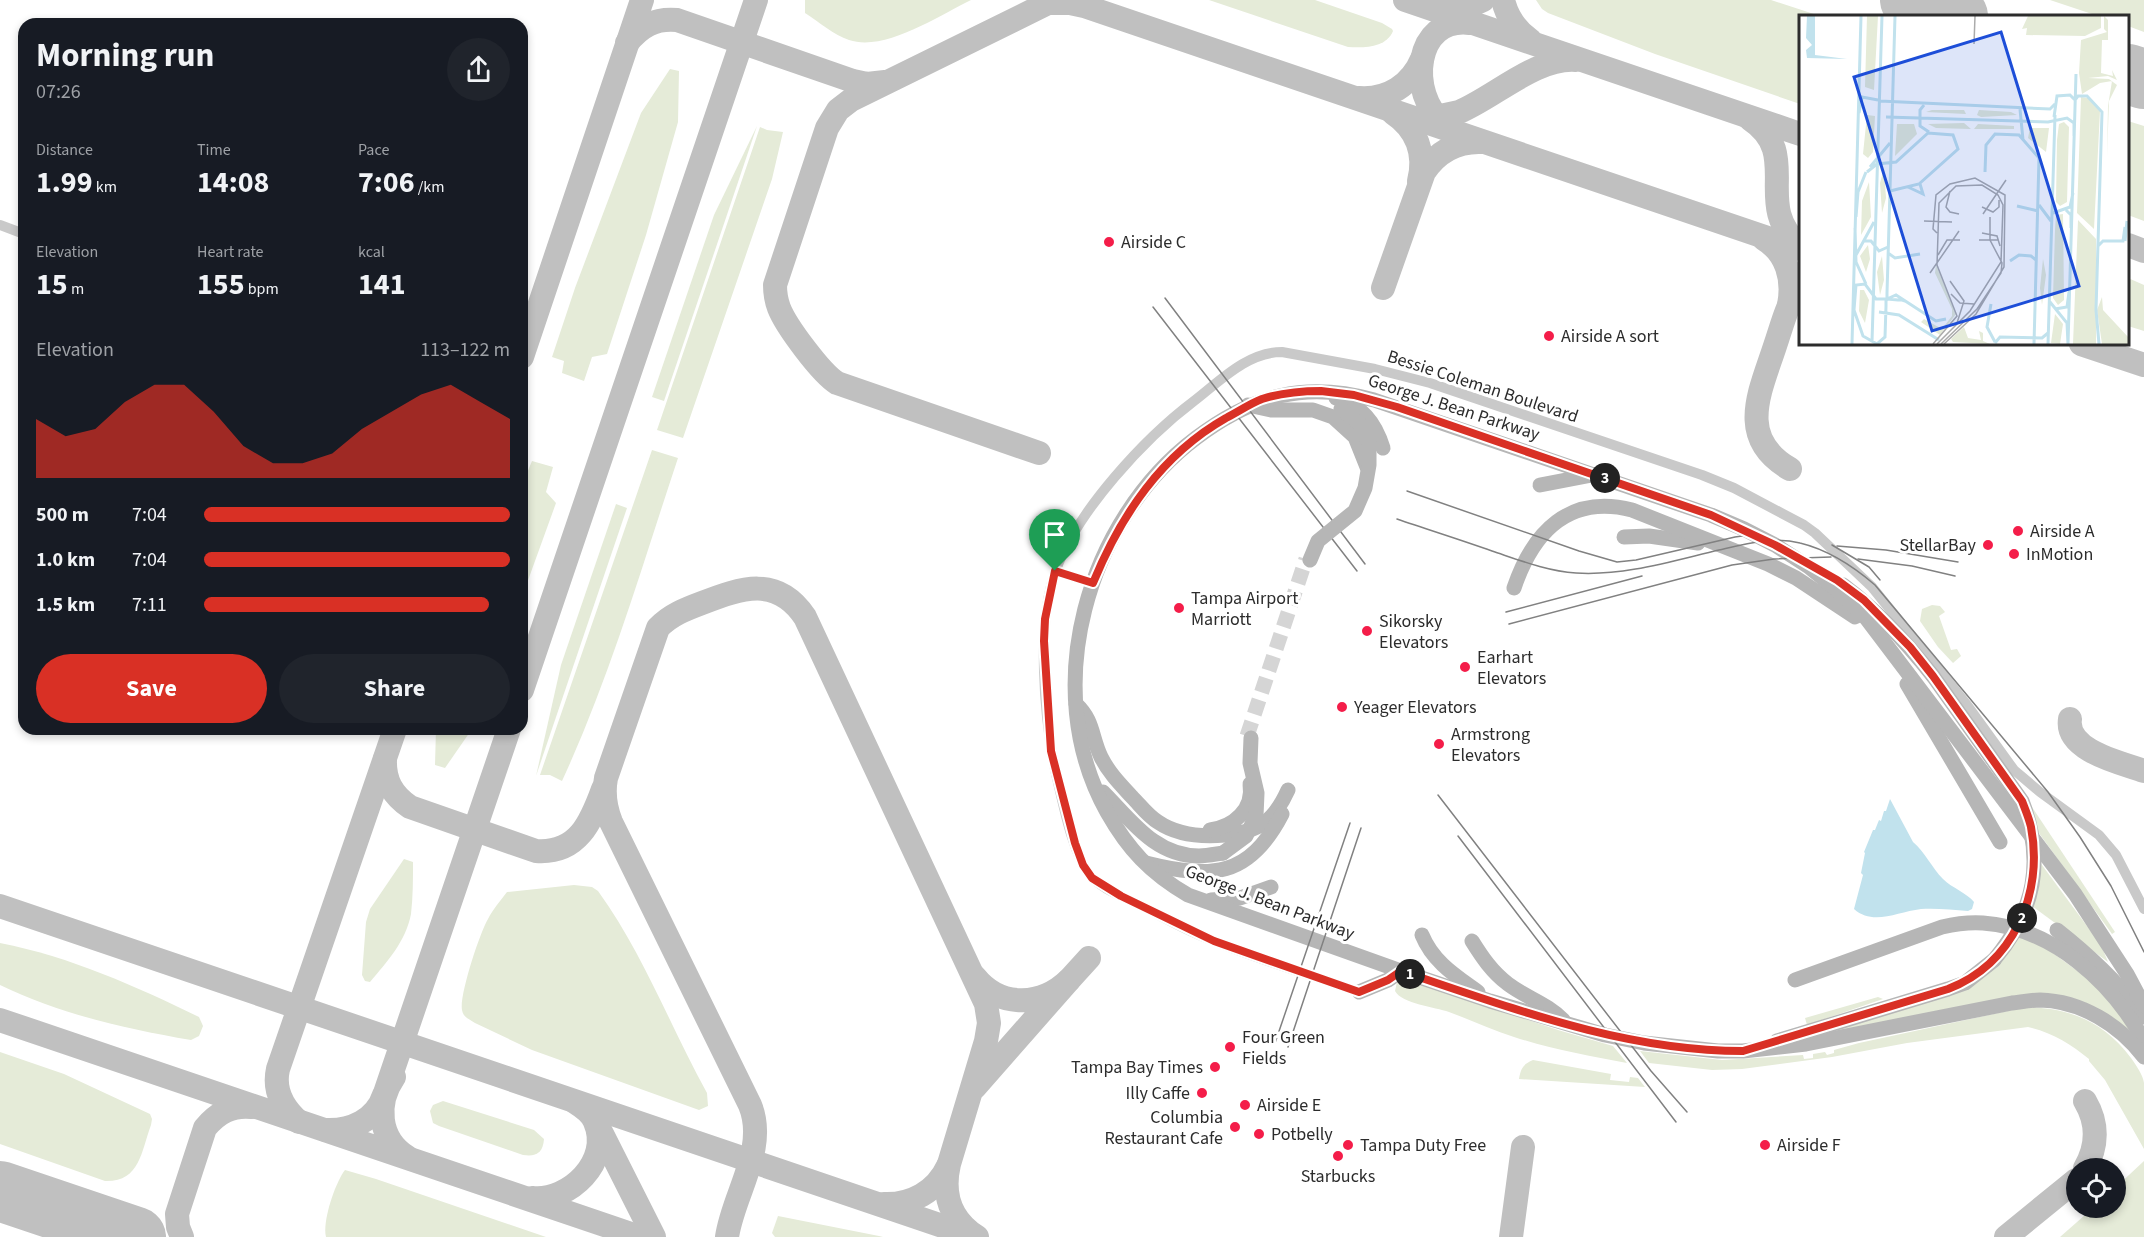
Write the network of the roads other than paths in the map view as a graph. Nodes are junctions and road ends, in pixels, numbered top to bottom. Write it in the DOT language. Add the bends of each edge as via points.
graph roads {
  1 [pos="0,225"];
  2 [pos="18,232"];
  3 [pos="1305,391"];
  4 [pos="1279,395"];
  5 [pos="1248,405"];
  6 [pos="1383,448"];
  7 [pos="1595,475"];
  8 [pos="1540,485"];
  9 [pos="1624,537"];
  10 [pos="1775,545"];
  11 [pos="1724,548"];
  12 [pos="1055,571"];
  13 [pos="1093,583"];
  14 [pos="1514,588"];
  15 [pos="1882,639"];
  16 [pos="1076,704"];
  17 [pos="1094,784"];
  18 [pos="1147,813"];
  19 [pos="2000,842"];
  20 [pos="1145,863"];
  21 [pos="1271,887"];
  22 [pos="1202,901"];
  23 [pos="2144,909"];
  24 [pos="2057,930"];
  25 [pos="1422,935"];
  26 [pos="1472,940"];
  27 [pos="1401,971"];
  28 [pos="1795,980"];
  29 [pos="1359,992"];
  30 [pos="1490,1001"];
  31 [pos="2144,1006"];
  32 [pos="2144,1017"];
  33 [pos="1569,1025"];
  34 [pos="2144,1041"];
  35 [pos="1743,1051"];
  36 [pos="2144,1058"];
  1 -- 2 [label="street"];
  3 -- 4 [label="street, George J. Bean Parkway"];
  3 -- 6 [label="street" via="1357,407 1369,418"];
  3 -- 7 [label="street, George J. Bean Parkway" via="1339,392 1374,400"];
  4 -- 5 [label="street, George J. Bean Parkway"];
  4 -- 5 [label="street, bridge" via="1341,409 1359,423 1369,443 1369,465 1365,488 1355,511 1318,541 1308,560 1314,540 1321,533 1356,517 1363,510 1370,487 1361,448 1348,428 1319,411 1271,410"];
  5 -- 13 [label="street, George J. Bean Parkway" via="1210,427 1164,466 1139,496 1114,537"];
  7 -- 8 [label="street"];
  7 -- 10 [label="street, George J. Bean Parkway" via="1711,515"];
  9 -- 11 [label="street" via="1649,536"];
  10 -- 15 [label="street, George J. Bean Parkway" via="1837,590"];
  10 -- 35 [label="street, bridge" via="1864,600 1933,676 2022,801 2031,825 2034,875 2015,931 1994,960 1965,982"];
  11 -- 14 [label="street" via="1632,510 1588,507 1564,516 1546,530 1526,559"];
  11 -- 15 [label="street" via="1796,578"];
  12 -- 13 [label="street"];
  12 -- 23 [label="street, Bessie Coleman Boulevard" via="1077,526 1147,442 1253,357 1282,352 1421,380 1734,488 1815,533 1872,587 2014,770 2088,825 2116,855"];
  12 -- 29 [label="street, Bessie Coleman Boulevard" via="1045,619 1051,751 1075,843 1092,878 1193,932"];
  13 -- 16 [label="street, George J. Bean Parkway" via="1077,652"];
  15 -- 19 [label="street"];
  15 -- 31 [label="street, George J. Bean Parkway" via="2075,894"];
  16 -- 17 [label="street, George J. Bean Parkway" via="1082,746"];
  16 -- 18 [label="street" via="1087,714 1097,747 1112,776"];
  17 -- 18 [label="street, bridge" via="1136,829 1156,844 1199,856 1223,853 1246,836 1256,816 1257,793 1249,737 1246,763 1250,802 1238,819 1223,828 1209,830"];
  17 -- 20 [label="street, George J. Bean Parkway" via="1125,841"];
  18 -- 20 [label="street" via="1159,823 1182,832 1203,836 1238,834 1270,819 1289,791 1273,830 1243,861 1229,868 1197,872"];
  20 -- 22 [label="street, George J. Bean Parkway" via="1170,884"];
  21 -- 22 [label="street" via="1240,898"];
  22 -- 27 [label="street, George J. Bean Parkway"];
  24 -- 32 [label="street" via="2090,955"];
  25 -- 30 [label="street" via="1437,960"];
  26 -- 33 [label="street" via="1495,973"];
  27 -- 29 [label="street"];
  27 -- 30 [label="street, George J. Bean Parkway"];
  28 -- 34 [label="street" via="1942,927 1984,923 2030,934 2076,960 2125,1010"];
  30 -- 33 [label="street, George J. Bean Parkway"];
  33 -- 35 [label="street, George J. Bean Parkway" via="1644,1043"];
  35 -- 36 [label="street, George J. Bean Parkway" via="1806,1044 2040,1000 2064,1003 2107,1021"];
}
